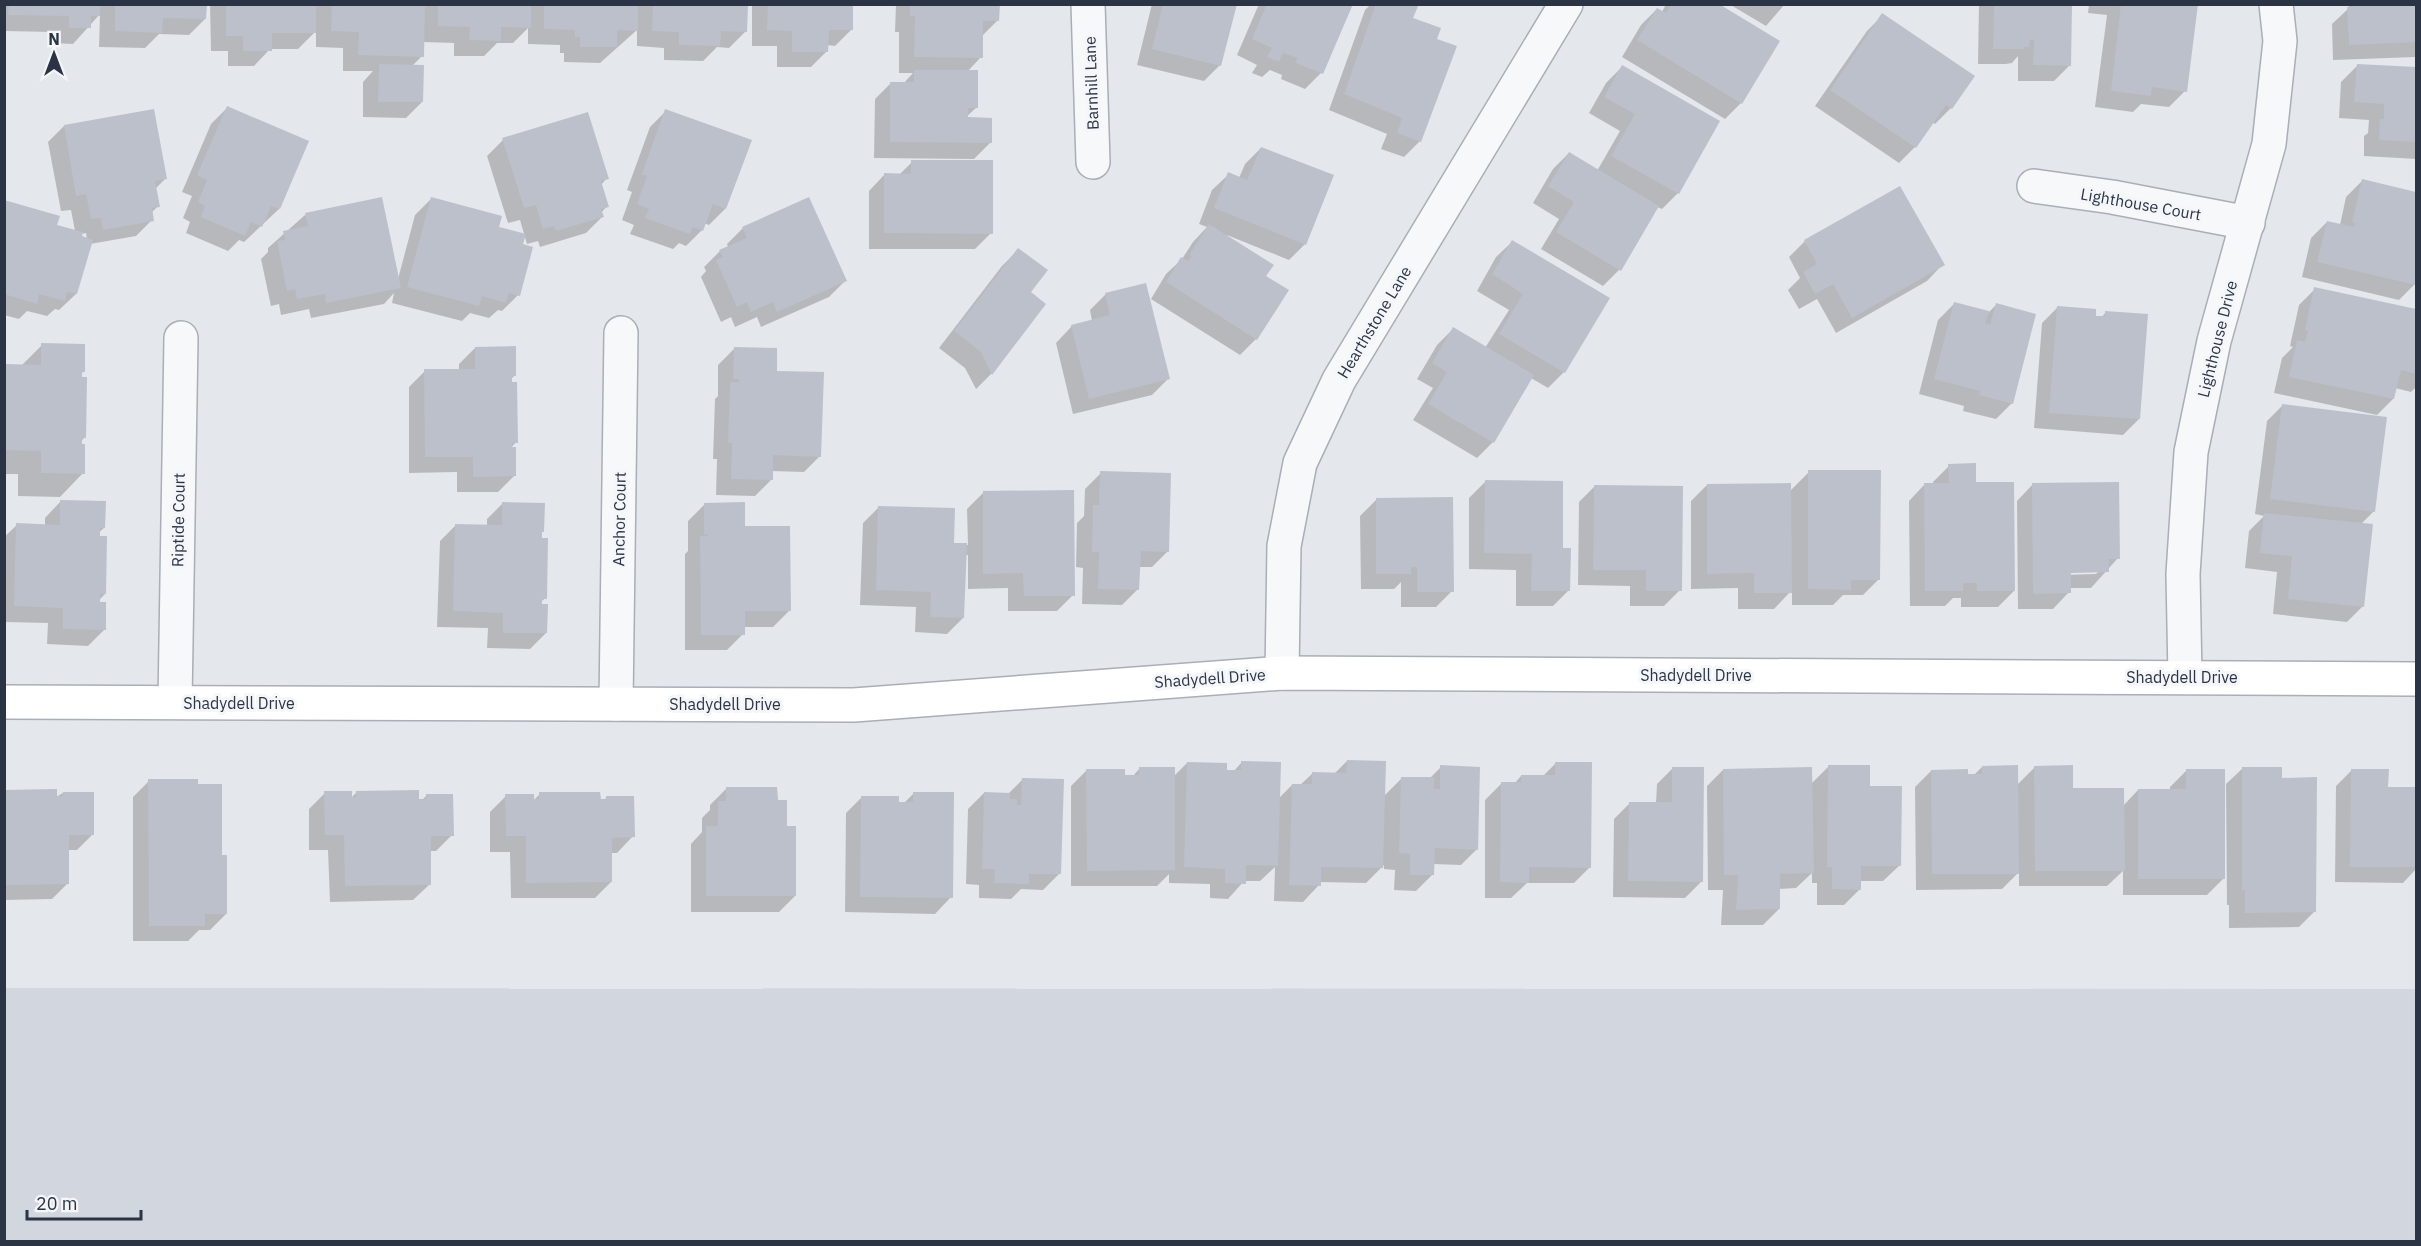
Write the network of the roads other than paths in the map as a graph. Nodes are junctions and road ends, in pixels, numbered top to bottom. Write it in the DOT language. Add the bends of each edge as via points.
graph roads {
  1 [pos="1088,4"];
  2 [pos="1566,4"];
  3 [pos="2276,4"];
  4 [pos="1093,162"];
  5 [pos="2034,186"];
  6 [pos="2248,223"];
  7 [pos="621,333"];
  8 [pos="182,338"];
  9 [pos="1282,673"];
  10 [pos="2185,677"];
  11 [pos="2416,679"];
  12 [pos="4,702"];
  13 [pos="175,702"];
  14 [pos="616,704"];
  1 -- 4 [label="street, Barnhill Lane"];
  2 -- 9 [label="street, Hearthstone Lane" via="1339,380 1300,464 1284,546"];
  3 -- 6 [label="street, Lighthouse Drive" via="2280,41 2269,144"];
  5 -- 6 [label="street, Lighthouse Court"];
  6 -- 10 [label="street, Lighthouse Drive" via="2214,341 2191,452 2184,574"];
  7 -- 14 [label="street, Anchor Court"];
  8 -- 13 [label="street, Riptide Court"];
  9 -- 10 [label="street, Shadydell Drive"];
  9 -- 14 [label="street, Shadydell Drive" via="854,705"];
  10 -- 11 [label="street, Shadydell Drive"];
  12 -- 13 [label="street, Shadydell Drive"];
  13 -- 14 [label="street, Shadydell Drive"];
}
